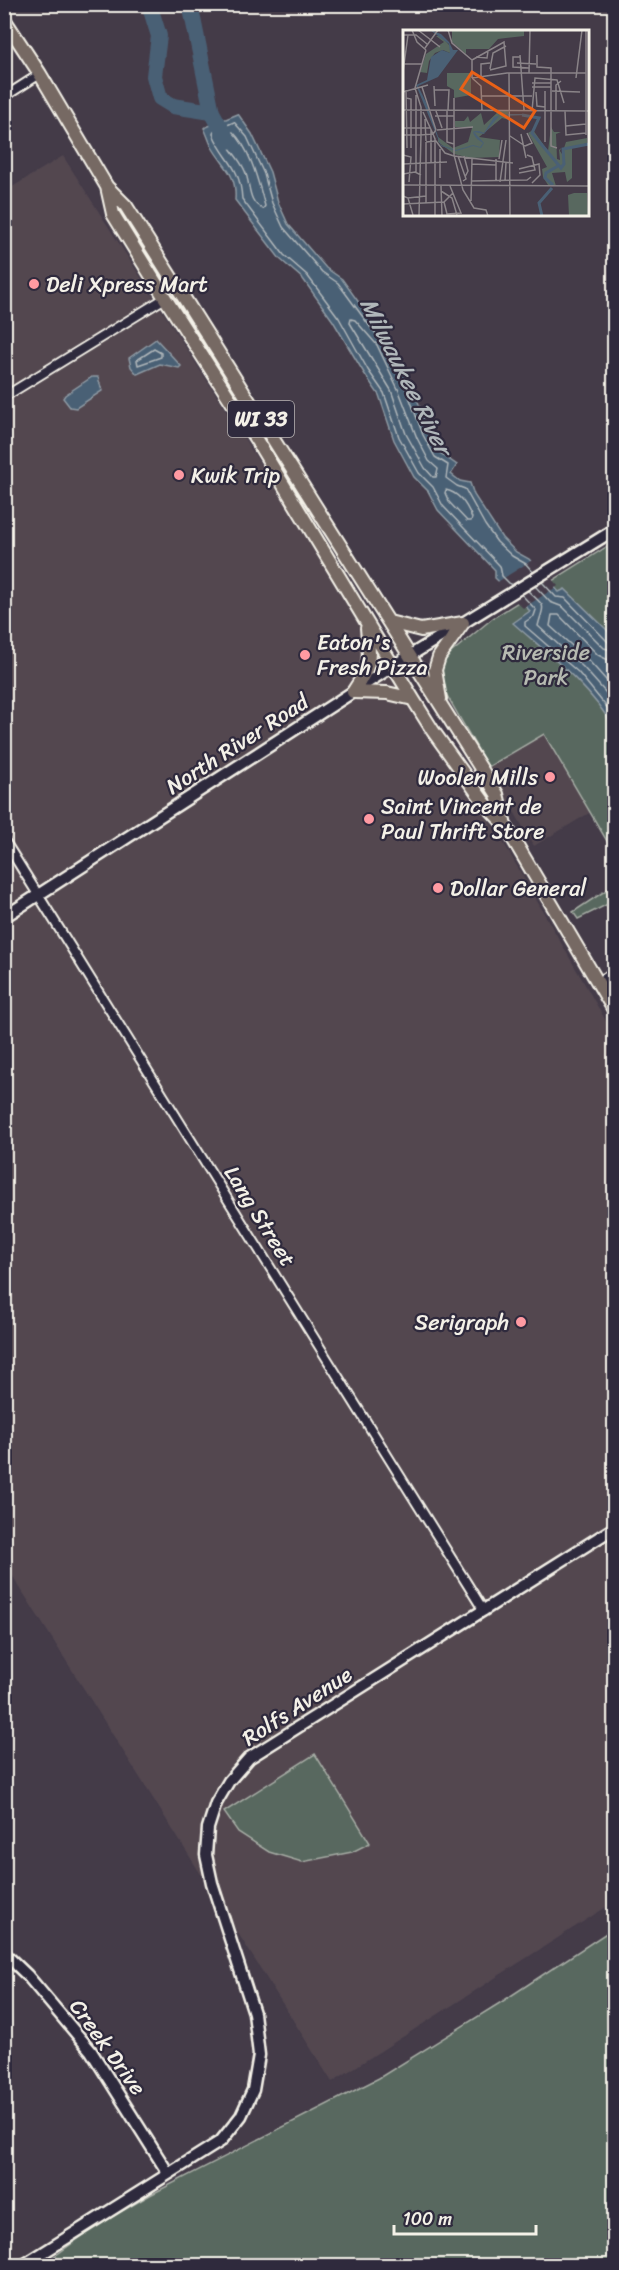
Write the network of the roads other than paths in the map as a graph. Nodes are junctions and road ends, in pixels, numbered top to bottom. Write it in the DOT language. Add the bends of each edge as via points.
graph roads {
  1 [pos="4,19"];
  2 [pos="40,75"];
  3 [pos="4,97"];
  4 [pos="107,187"];
  5 [pos="165,298"];
  6 [pos="4,397"];
  7 [pos="615,530"];
  8 [pos="389,622"];
  9 [pos="463,623"];
  10 [pos="367,624"];
  11 [pos="410,655"];
  12 [pos="393,666"];
  13 [pos="353,692"];
  14 [pos="413,699"];
  15 [pos="440,703"];
  16 [pos="506,825"];
  17 [pos="4,840"];
  18 [pos="39,895"];
  19 [pos="4,917"];
  20 [pos="615,972"];
  21 [pos="597,983"];
  22 [pos="615,1010"];
  23 [pos="615,1528"];
  24 [pos="484,1611"];
  25 [pos="4,1953"];
  26 [pos="168,2173"];
  27 [pos="22,2265"];
  1 -- 2 [label="main road, WI 33"];
  2 -- 3 [label="street"];
  2 -- 4 [label="main road, WI 33"];
  4 -- 5 [label="main road, WI 33" via="113,214"];
  4 -- 8 [label="main road, WI 33" via="132,215"];
  5 -- 6 [label="street"];
  5 -- 10 [label="main road, WI 33"];
  7 -- 9 [label="street, North River Road"];
  8 -- 9 [label="main road" via="421,630"];
  8 -- 11 [label="main road, WI 33"];
  9 -- 11 [label="street, North River Road"];
  9 -- 15 [label="main road" via="436,666"];
  10 -- 12 [label="main road, WI 33"];
  10 -- 13 [label="main road" via="367,672"];
  11 -- 12 [label="street, North River Road"];
  11 -- 15 [label="main road, WI 33"];
  12 -- 13 [label="street, North River Road"];
  12 -- 14 [label="main road, WI 33"];
  13 -- 14 [label="main road"];
  13 -- 18 [label="street, North River Road"];
  14 -- 16 [label="main road, WI 33" via="483,800"];
  15 -- 16 [label="main road, WI 33" via="497,794"];
  16 -- 21 [label="main road, WI 33"];
  17 -- 18 [label="street, Lang Street"];
  18 -- 19 [label="street, North River Road"];
  18 -- 24 [label="street, Lang Street"];
  20 -- 21 [label="street"];
  21 -- 22 [label="main road, WI 33"];
  23 -- 24 [label="street, Rolfs Avenue"];
  24 -- 26 [label="street, Rolfs Avenue" via="249,1758 228,1781 208,1828 206,1855 254,2013 259,2055 253,2090 221,2141"];
  25 -- 26 [label="street, Creek Drive" via="92,2051"];
  26 -- 27 [label="street, Rolfs Avenue"];
}
